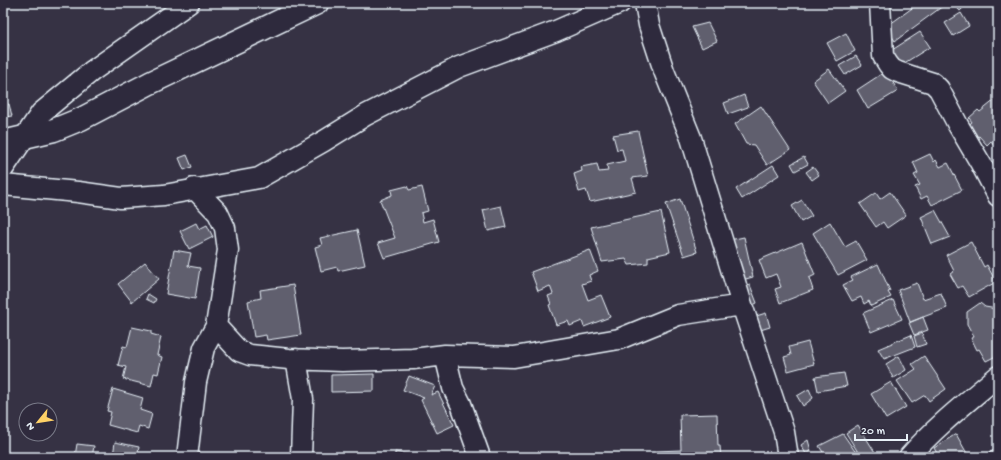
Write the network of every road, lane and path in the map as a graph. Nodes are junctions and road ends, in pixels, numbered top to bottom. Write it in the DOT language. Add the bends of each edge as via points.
graph roads {
  1 [pos="189,3"];
  2 [pos="317,3"];
  3 [pos="620,3"];
  4 [pos="645,3"];
  5 [pos="880,3"];
  6 [pos="13,140"];
  7 [pos="3,169"];
  8 [pos="3,185"];
  9 [pos="194,188"];
  10 [pos="998,196"];
  11 [pos="742,305"];
  12 [pos="216,326"];
  13 [pos="445,355"];
  14 [pos="296,359"];
  15 [pos="998,376"];
  16 [pos="187,457"];
  17 [pos="301,457"];
  18 [pos="480,457"];
  19 [pos="788,457"];
  20 [pos="909,457"];
  1 -- 6 [label="street" via="92,71 46,108"];
  2 -- 6 [label="street" via="81,119 54,130"];
  3 -- 9 [label="street" via="556,31 459,67 366,115 259,178"];
  4 -- 11 [label="street" via="649,25 691,138"];
  5 -- 10 [label="street" via="883,56 892,69 933,83 939,89"];
  6 -- 7 [label="street"];
  8 -- 9 [label="street" via="121,198"];
  9 -- 12 [label="street" via="218,213 225,228 228,250"];
  11 -- 13 [label="street" via="678,315 619,338 528,355"];
  11 -- 19 [label="street" via="784,432"];
  12 -- 14 [label="street" via="239,350 250,355"];
  12 -- 16 [label="street" via="204,348 196,382"];
  13 -- 14 [label="street" via="400,359"];
  13 -- 18 [label="street" via="453,388"];
  14 -- 17 [label="street" via="303,399"];
  15 -- 20 [label="street" via="918,446"];
}
